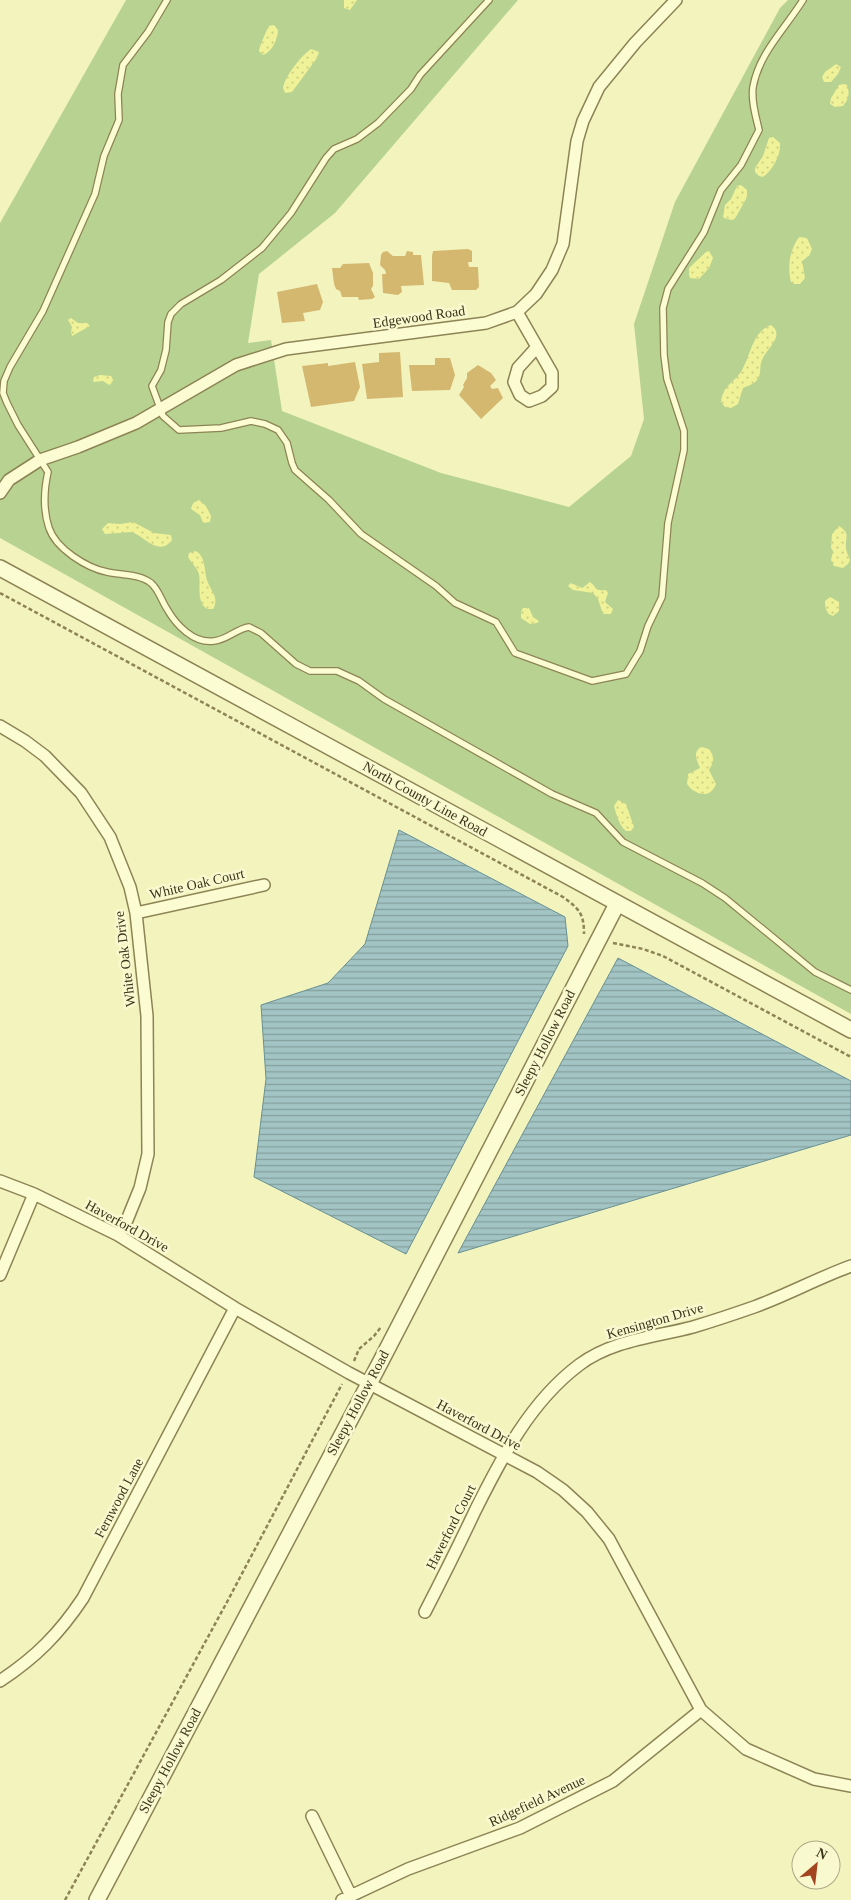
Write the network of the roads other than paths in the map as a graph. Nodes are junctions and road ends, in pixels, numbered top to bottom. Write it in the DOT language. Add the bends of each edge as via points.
graph roads {
  1 [pos="167,0"];
  2 [pos="489,0"];
  3 [pos="676,0"];
  4 [pos="803,0"];
  5 [pos="517,312"];
  6 [pos="537,347"];
  7 [pos="161,408"];
  8 [pos="40,460"];
  9 [pos="0,493"];
  10 [pos="0,568"];
  11 [pos="0,726"];
  12 [pos="264,885"];
  13 [pos="617,904"];
  14 [pos="136,913"];
  15 [pos="851,990"];
  16 [pos="851,1030"];
  17 [pos="0,1181"];
  18 [pos="34,1194"];
  19 [pos="118,1235"];
  20 [pos="851,1266"];
  21 [pos="0,1275"];
  22 [pos="235,1308"];
  23 [pos="369,1383"];
  24 [pos="504,1455"];
  25 [pos="425,1612"];
  26 [pos="0,1680"];
  27 [pos="701,1710"];
  28 [pos="851,1786"];
  29 [pos="312,1816"];
  30 [pos="346,1897"];
  31 [pos="97,1900"];
  1 -- 8 [label="lane" via="123,65 118,120 104,156 95,194 43,311 4,381 3,393 7,403"];
  2 -- 7 [label="lane" via="378,123 357,139 334,149 291,213 262,248 171,314 161,370 152,386"];
  3 -- 5 [label="street, Edgewood Road" via="628,50 599,87 577,141 563,244 552,270 536,294"];
  4 -- 7 [label="lane" via="760,61 753,89 759,130 741,165 721,190 704,232 668,289 663,308 667,379 684,431 684,450 668,523 662,597 640,651 626,674 592,681 515,653 496,622 455,603 361,534 295,470 287,443 278,430 251,421 221,428 179,430 163,416"];
  5 -- 6 [label="street"];
  5 -- 7 [label="street, Edgewood Road" via="486,323 286,350 236,365"];
  7 -- 8 [label="street, Edgewood Road" via="136,423"];
  8 -- 9 [label="street, Edgewood Road" via="9,480"];
  8 -- 15 [label="lane" via="48,472 44,488 49,529 58,542 70,554 95,569 151,582 187,634 214,642 249,627 261,633 296,664 310,671 337,671 359,681 384,699 552,794 596,813 623,842 702,883 815,972"];
  10 -- 13 [label="street, North County Line Road"];
  11 -- 14 [label="street, White Oak Drive" via="45,756 81,793 110,837 130,887"];
  12 -- 14 [label="street, White Oak Court"];
  13 -- 16 [label="street, North County Line Road"];
  13 -- 23 [label="street, Sleepy Hollow Road"];
  14 -- 19 [label="street, White Oak Drive" via="147,1016 148,1154 140,1188"];
  17 -- 18 [label="street, Haverford Drive"];
  18 -- 19 [label="street, Haverford Drive"];
  18 -- 21 [label="street"];
  19 -- 22 [label="street, Haverford Drive"];
  20 -- 24 [label="street, Kensington Drive" via="756,1306 693,1327 625,1342 597,1354 580,1364 537,1405"];
  22 -- 23 [label="street, Haverford Drive"];
  22 -- 26 [label="street, Fernwood Lane" via="83,1598 42,1650"];
  23 -- 24 [label="street, Haverford Drive"];
  23 -- 31 [label="street, Sleepy Hollow Road"];
  24 -- 25 [label="street, Haverford Court"];
  24 -- 27 [label="street, Haverford Drive" via="563,1490 609,1539"];
  27 -- 28 [label="street, Haverford Drive" via="746,1749 814,1779"];
  27 -- 30 [label="street, Ridgefield Avenue" via="613,1782 520,1828 408,1869"];
  29 -- 30 [label="street"];
}
